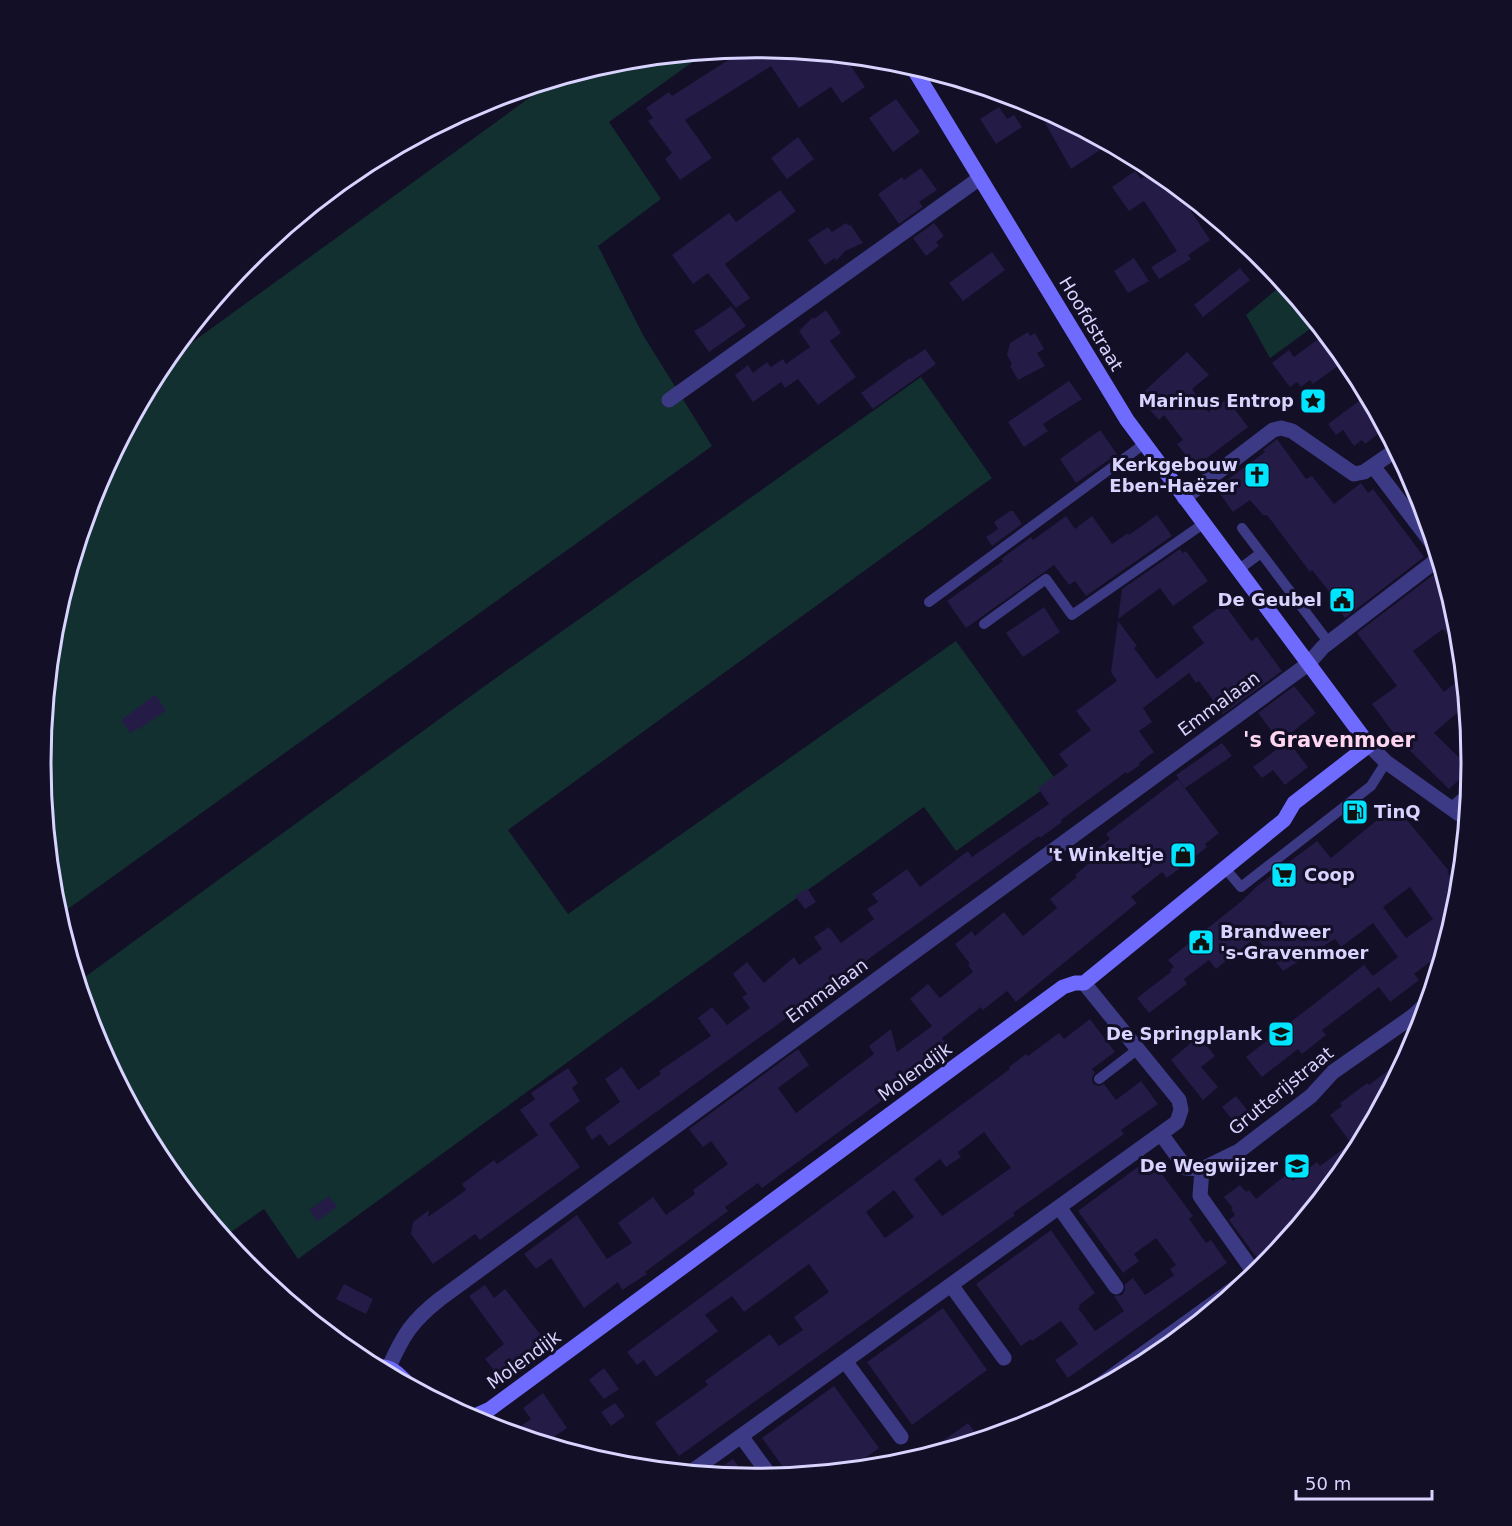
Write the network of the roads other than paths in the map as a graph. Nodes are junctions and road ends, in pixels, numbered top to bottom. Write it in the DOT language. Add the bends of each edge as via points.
graph roads {
  1 [pos="919,78"];
  2 [pos="980,178"];
  3 [pos="669,400"];
  4 [pos="1144,444"];
  5 [pos="1390,454"];
  6 [pos="1373,466"];
  7 [pos="1184,498"];
  8 [pos="1203,524"];
  9 [pos="1242,528"];
  10 [pos="1421,530"];
  11 [pos="1261,553"];
  12 [pos="1432,564"];
  13 [pos="1238,570"];
  14 [pos="929,602"];
  15 [pos="984,624"];
  16 [pos="1329,643"];
  17 [pos="1308,664"];
  18 [pos="1369,745"];
  19 [pos="1386,762"];
  20 [pos="1459,804"];
  21 [pos="1453,809"];
  22 [pos="1459,813"];
  23 [pos="1224,867"];
  24 [pos="1084,983"];
  25 [pos="1414,1015"];
  26 [pos="1138,1049"];
  27 [pos="1099,1079"];
  28 [pos="1161,1134"];
  29 [pos="1202,1169"];
  30 [pos="1059,1207"];
  31 [pos="1250,1266"];
  32 [pos="951,1285"];
  33 [pos="1116,1287"];
  34 [pos="1004,1358"];
  35 [pos="845,1361"];
  36 [pos="385,1363"];
  37 [pos="482,1412"];
  38 [pos="741,1436"];
  39 [pos="901,1437"];
  40 [pos="700,1465"];
  41 [pos="764,1468"];
  1 -- 2 [label="street, Hoofdstraat"];
  2 -- 3 [label="street"];
  2 -- 4 [label="street, Hoofdstraat"];
  4 -- 7 [label="street, Hoofdstraat"];
  4 -- 14 [label="lane"];
  5 -- 6 [label="street"];
  6 -- 7 [label="street" via="1354,474 1292,431 1281,428 1273,430"];
  6 -- 10 [label="street"];
  7 -- 8 [label="street, Hoofdstraat"];
  8 -- 13 [label="street, Hoofdstraat"];
  8 -- 15 [label="lane" via="1072,615 1046,579"];
  9 -- 11 [label="lane"];
  11 -- 13 [label="lane"];
  11 -- 16 [label="lane"];
  12 -- 16 [label="street, Emmalaan"];
  13 -- 17 [label="street, Hoofdstraat"];
  16 -- 17 [label="street, Emmalaan"];
  17 -- 18 [label="street, Hoofdstraat"];
  17 -- 36 [label="street, Emmalaan" via="440,1299 418,1316"];
  18 -- 19 [label="street"];
  18 -- 23 [label="street, Molendijk" via="1294,803 1284,820"];
  19 -- 21 [label="street"];
  19 -- 23 [label="lane" via="1371,786 1241,887"];
  20 -- 21 [label="street"];
  21 -- 22 [label="street"];
  23 -- 24 [label="street, Molendijk"];
  24 -- 26 [label="street"];
  24 -- 37 [label="street, Molendijk" via="1062,987"];
  25 -- 29 [label="street, Grutterijstraat" via="1333,1072 1311,1096 1239,1151"];
  26 -- 27 [label="lane"];
  26 -- 28 [label="street" via="1179,1100 1177,1122"];
  28 -- 29 [label="street" via="1186,1168"];
  28 -- 30 [label="street"];
  29 -- 31 [label="street" via="1200,1196"];
  30 -- 32 [label="street"];
  30 -- 33 [label="street"];
  32 -- 34 [label="street"];
  32 -- 35 [label="street"];
  35 -- 38 [label="street"];
  35 -- 39 [label="street"];
  38 -- 40 [label="street"];
  38 -- 41 [label="street"];
}
